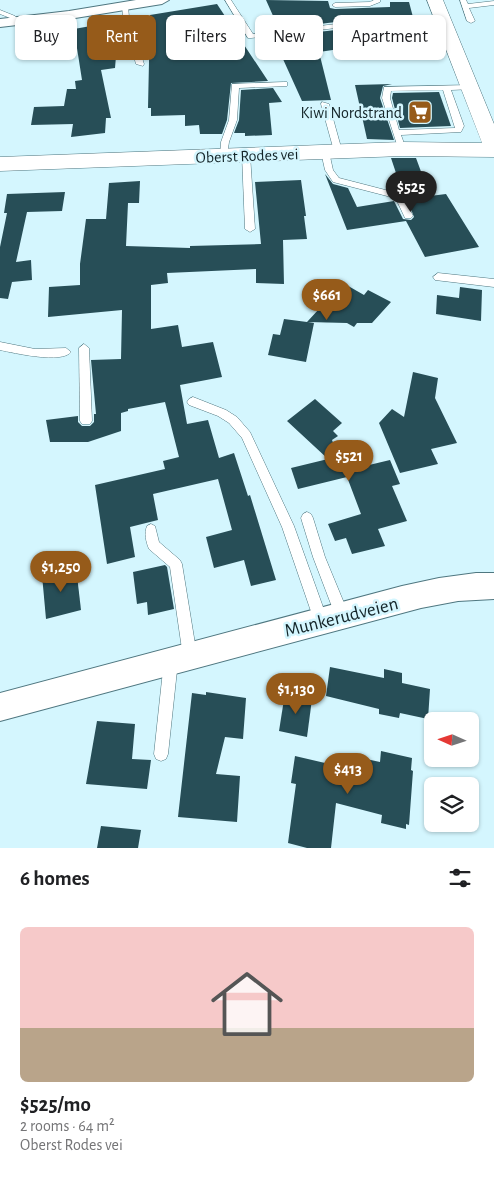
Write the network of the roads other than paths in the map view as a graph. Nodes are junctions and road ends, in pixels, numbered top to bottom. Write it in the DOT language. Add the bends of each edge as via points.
graph roads {
  1 [pos="162,0"];
  2 [pos="228,0"];
  3 [pos="377,0"];
  4 [pos="435,0"];
  5 [pos="465,3"];
  6 [pos="494,3"];
  7 [pos="335,5"];
  8 [pos="125,6"];
  9 [pos="0,12"];
  10 [pos="63,15"];
  11 [pos="471,21"];
  12 [pos="15,22"];
  13 [pos="0,23"];
  14 [pos="333,26"];
  15 [pos="140,64"];
  16 [pos="284,84"];
  17 [pos="470,87"];
  18 [pos="446,88"];
  19 [pos="325,104"];
  20 [pos="399,141"];
  21 [pos="494,149"];
  22 [pos="332,152"];
  23 [pos="223,155"];
  24 [pos="246,155"];
  25 [pos="1,167"];
  26 [pos="408,216"];
  27 [pos="250,229"];
  28 [pos="438,277"];
  29 [pos="494,283"];
  30 [pos="0,346"];
  31 [pos="84,348"];
  32 [pos="66,352"];
  33 [pos="193,402"];
  34 [pos="86,421"];
  35 [pos="307,518"];
  36 [pos="151,530"];
  37 [pos="494,586"];
  38 [pos="331,618"];
  39 [pos="181,658"];
  40 [pos="0,707"];
  41 [pos="161,754"];
  1 -- 8 [label="street"];
  2 -- 14 [label="lane" via="251,36"];
  3 -- 7 [label="lane" via="370,4"];
  4 -- 17 [label="street"];
  5 -- 6 [label="lane"];
  5 -- 11 [label="lane"];
  8 -- 10 [label="street"];
  8 -- 15 [label="lane"];
  9 -- 12 [label="lane" via="13,17"];
  12 -- 13 [label="street"];
  16 -- 23 [label="lane" via="235,86 233,120"];
  17 -- 18 [label="lane"];
  17 -- 21 [label="street"];
  18 -- 20 [label="lane" via="460,126 458,130"];
  18 -- 20 [label="lane" via="388,89 386,98"];
  19 -- 22 [label="lane"];
  20 -- 21 [label="street, Oberst Rodes vei"];
  20 -- 22 [label="street, Oberst Rodes vei"];
  22 -- 24 [label="street, Oberst Rodes vei"];
  22 -- 26 [label="lane" via="329,170 336,180 394,195 401,199"];
  23 -- 24 [label="street, Oberst Rodes vei"];
  23 -- 25 [label="street, Oberst Rodes vei"];
  24 -- 27 [label="lane"];
  28 -- 29 [label="lane"];
  30 -- 32 [label="lane" via="35,353"];
  31 -- 34 [label="lane"];
  33 -- 38 [label="lane" via="222,413 246,435"];
  35 -- 38 [label="lane" via="319,557"];
  36 -- 39 [label="lane" via="153,545 176,564"];
  37 -- 38 [label="street, Munkerudveien" via="477,585 450,590"];
  38 -- 39 [label="street, Munkerudveien"];
  39 -- 40 [label="street, Munkerudveien"];
  39 -- 41 [label="lane"];
}
